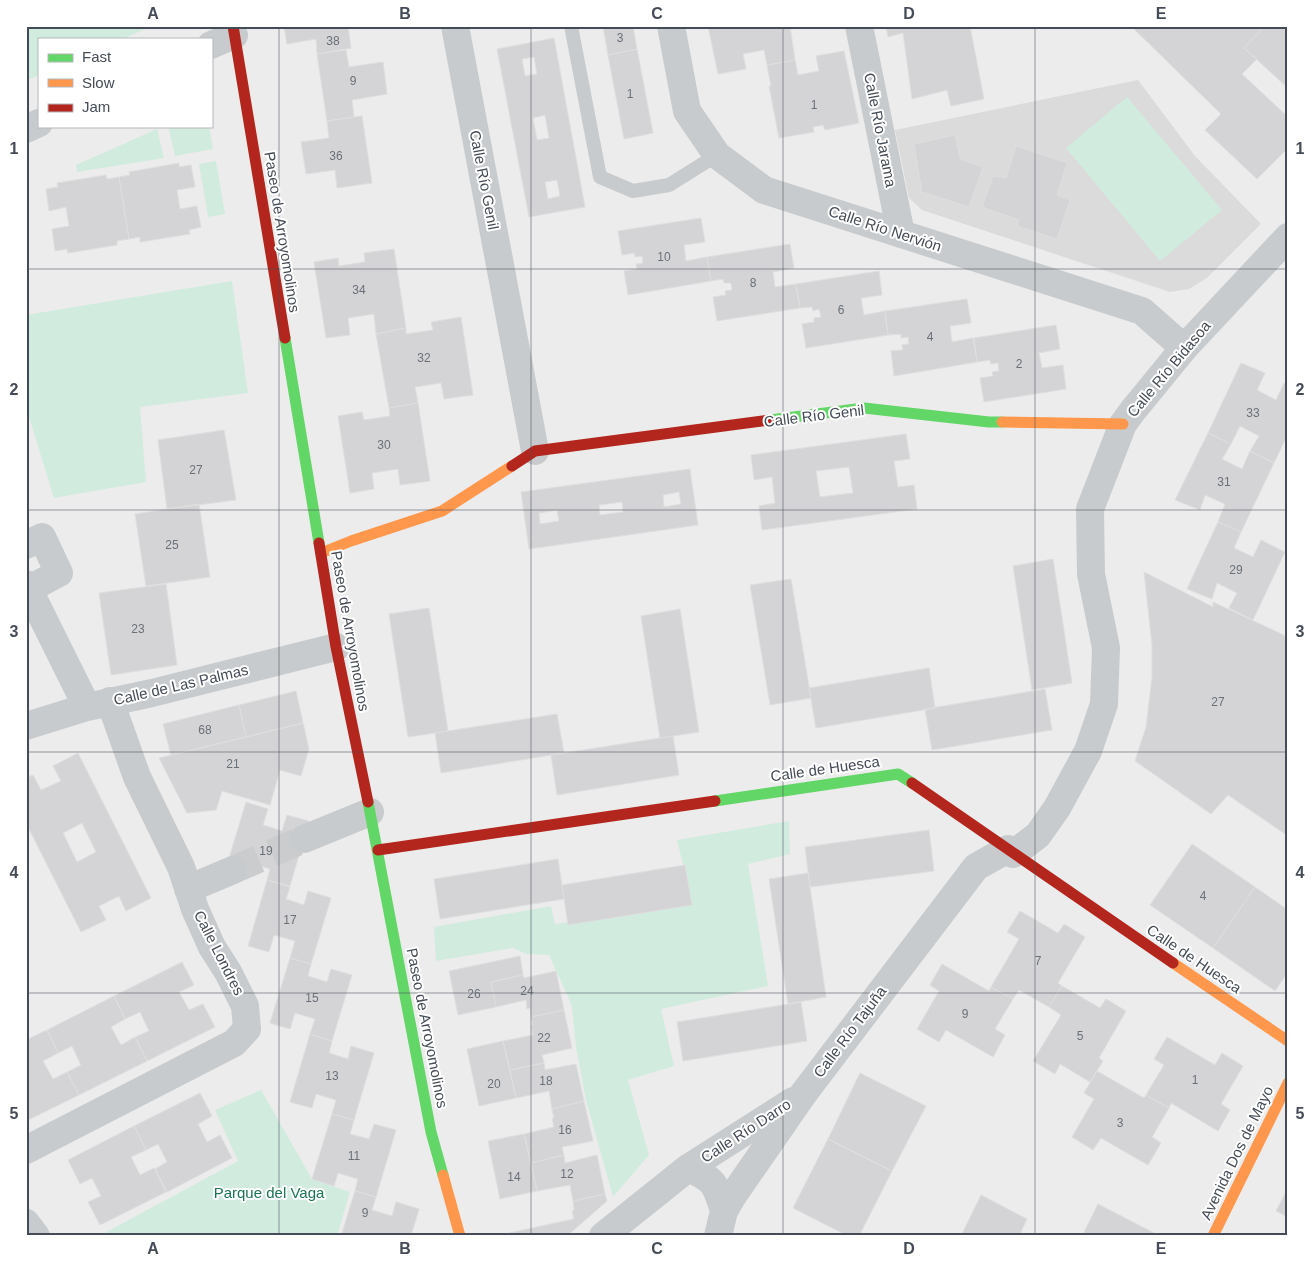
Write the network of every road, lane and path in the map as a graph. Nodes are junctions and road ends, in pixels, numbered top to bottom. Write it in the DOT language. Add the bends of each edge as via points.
graph roads {
  1 [pos="455,26"];
  2 [pos="571,26"];
  3 [pos="671,26"];
  4 [pos="859,26"];
  5 [pos="226,36"];
  6 [pos="38,123"];
  7 [pos="26,129"];
  8 [pos="717,155"];
  9 [pos="901,234"];
  10 [pos="1288,237"];
  11 [pos="1184,348"];
  12 [pos="1123,424"];
  13 [pos="536,451"];
  14 [pos="26,545"];
  15 [pos="321,554"];
  16 [pos="28,586"];
  17 [pos="336,647"];
  18 [pos="99,704"];
  19 [pos="26,726"];
  20 [pos="370,812"];
  21 [pos="304,840"];
  22 [pos="378,850"];
  23 [pos="1010,852"];
  24 [pos="233,870"];
  25 [pos="188,889"];
  26 [pos="1288,1041"];
  27 [pos="1288,1083"];
  28 [pos="804,1093"];
  29 [pos="26,1150"];
  30 [pos="688,1168"];
  31 [pos="26,1223"];
  32 [pos="721,1223"];
  33 [pos="1215,1232"];
  34 [pos="36,1236"];
  35 [pos="460,1236"];
  36 [pos="603,1236"];
  37 [pos="1232,1236"];
  1 -- 13 [label="street, Calle Río Genil"];
  2 -- 8 [label="lane" via="600,177 633,190 669,185"];
  3 -- 8 [label="street, Calle Río Nervión" via="687,111"];
  4 -- 9 [label="street, Calle Río Jarama"];
  5 -- 15 [label="street, Paseo de Arroyomolinos"];
  6 -- 7 [label="street"];
  8 -- 9 [label="street, Calle Río Nervión" via="764,190"];
  9 -- 11 [label="street, Calle Río Nervión" via="1142,311"];
  10 -- 11 [label="street, Calle Río Bidasoa"];
  11 -- 12 [label="street, Calle Río Bidasoa"];
  12 -- 13 [label="street, Calle Río Genil" via="989,422 864,408"];
  12 -- 23 [label="street, Calle Río Bidasoa" via="1090,509 1091,574 1106,648 1104,704 1088,751 1057,808 1038,835"];
  13 -- 15 [label="street, Calle Río Genil" via="442,511"];
  14 -- 16 [label="street" via="42,537 59,573"];
  15 -- 17 [label="street, Paseo de Arroyomolinos"];
  16 -- 18 [label="street, Calle Londres"];
  17 -- 18 [label="street, Calle de Las Palmas"];
  17 -- 20 [label="street, Paseo de Arroyomolinos"];
  18 -- 19 [label="street, Calle de Las Palmas"];
  18 -- 25 [label="street, Calle Londres" via="181,867"];
  20 -- 21 [label="street"];
  20 -- 22 [label="street, Paseo de Arroyomolinos"];
  22 -- 23 [label="street, Calle de Huesca" via="898,774"];
  22 -- 35 [label="street, Paseo de Arroyomolinos" via="432,1132"];
  23 -- 26 [label="street, Calle de Huesca"];
  23 -- 28 [label="street, Calle Río Tajuña" via="976,867"];
  24 -- 25 [label="street"];
  25 -- 29 [label="street, Calle Londres" via="212,947 245,1006 247,1029 234,1043"];
  27 -- 33 [label="street, Avenida Dos de Mayo"];
  28 -- 30 [label="street, Calle Río Darro"];
  28 -- 32 [label="street, Calle Río Tajuña" via="732,1197"];
  30 -- 32 [label="street, Calle Río Darro" via="705,1176 717,1189"];
  30 -- 36 [label="street, Calle Río Darro"];
  31 -- 34 [label="street"];
  33 -- 37 [label="lane"];
}
